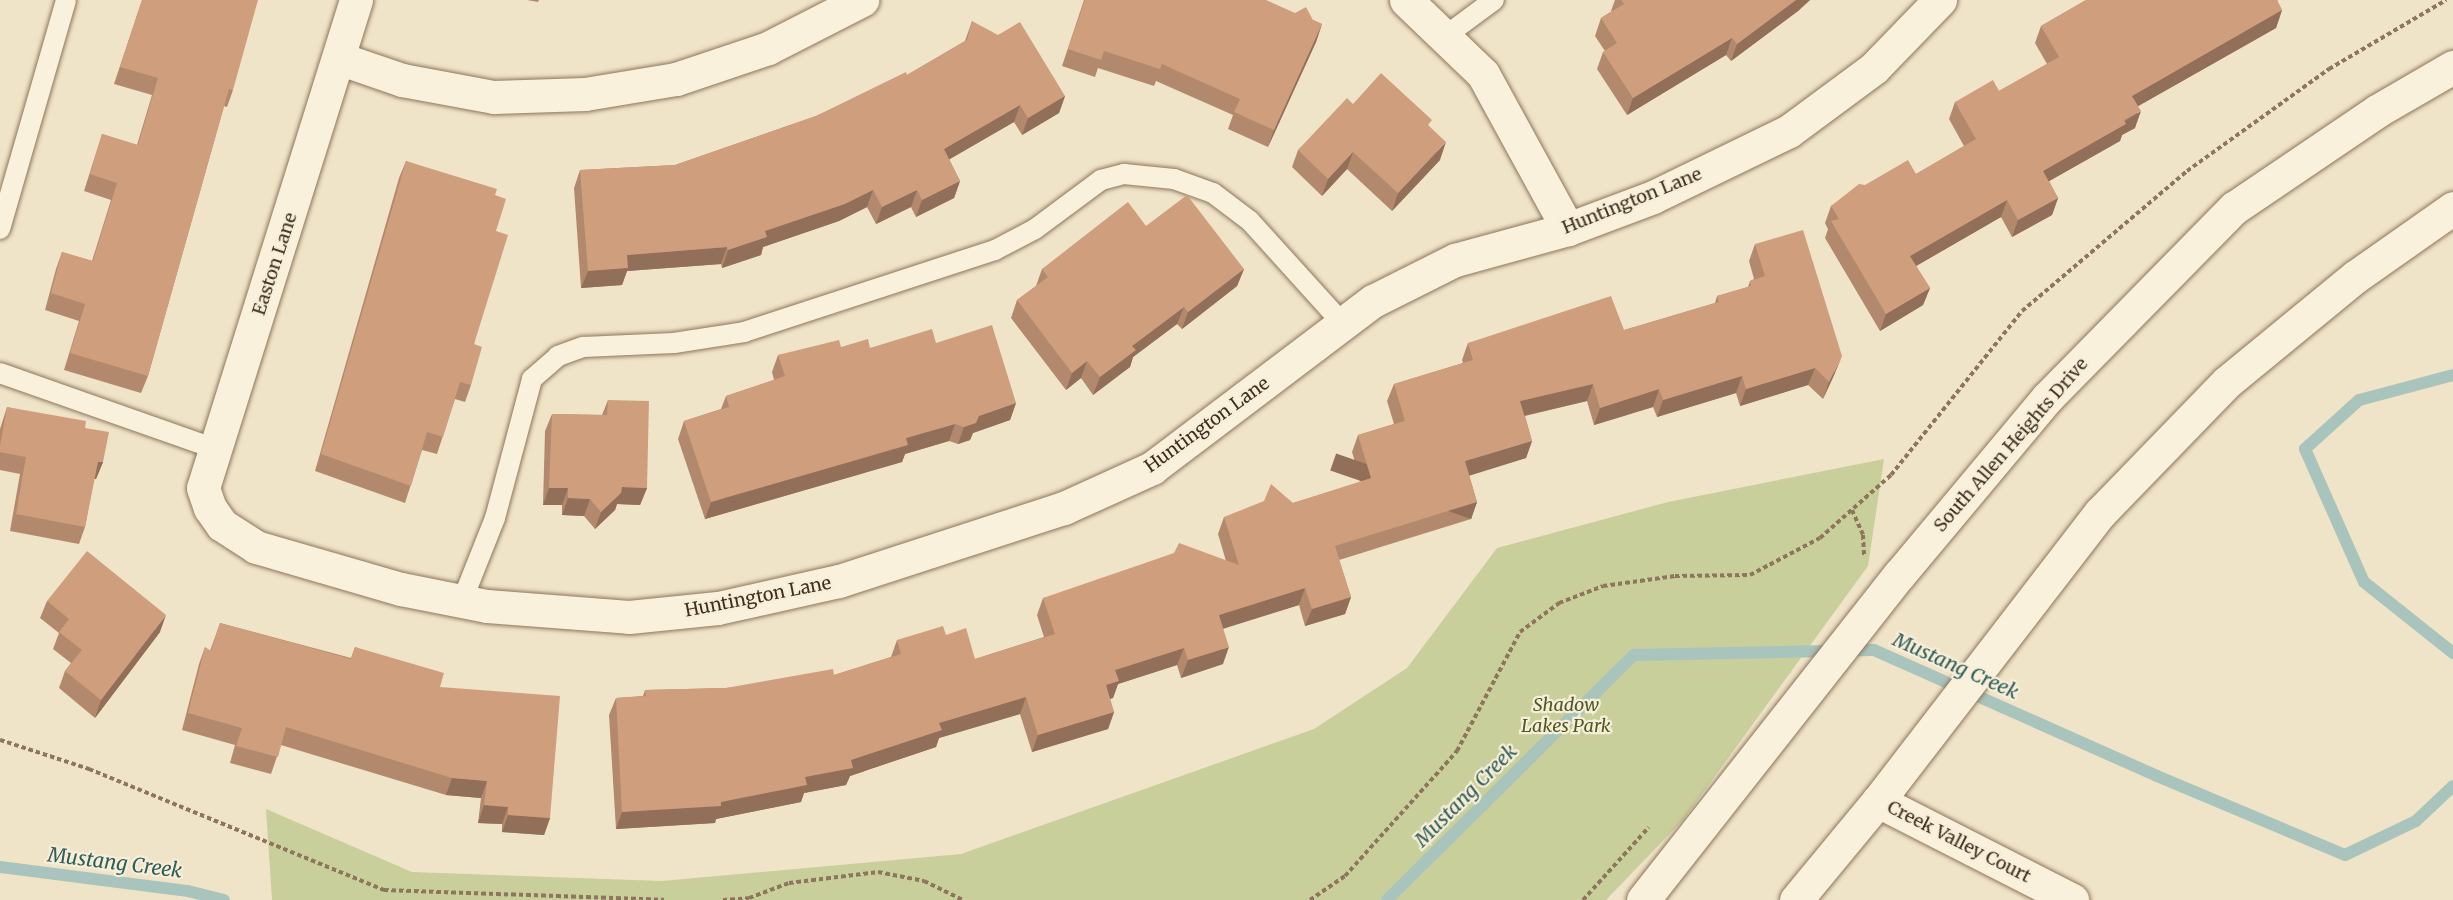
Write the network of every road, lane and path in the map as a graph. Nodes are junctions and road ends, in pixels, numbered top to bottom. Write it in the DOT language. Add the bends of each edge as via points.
graph roads {
  1 [pos="66,0"];
  2 [pos="356,0"];
  3 [pos="862,0"];
  4 [pos="1406,0"];
  5 [pos="1494,0"];
  6 [pos="1940,0"];
  7 [pos="2445,0"];
  8 [pos="1444,37"];
  9 [pos="341,59"];
  10 [pos="2453,68"];
  11 [pos="2453,208"];
  12 [pos="0,229"];
  13 [pos="1568,229"];
  14 [pos="1343,324"];
  15 [pos="0,373"];
  16 [pos="216,449"];
  17 [pos="1851,510"];
  18 [pos="222,525"];
  19 [pos="1861,566"];
  20 [pos="462,601"];
  21 [pos="0,740"];
  22 [pos="1878,801"];
  23 [pos="664,900"];
  24 [pos="723,900"];
  25 [pos="963,900"];
  26 [pos="1310,900"];
  27 [pos="1643,900"];
  28 [pos="1796,900"];
  29 [pos="2072,900"];
  1 -- 12 [label="lane"];
  2 -- 9 [label="street, Easton Lane"];
  3 -- 9 [label="street" via="768,48 676,79 585,94 494,97 402,80"];
  4 -- 8 [label="street"];
  5 -- 8 [label="lane"];
  6 -- 13 [label="street, Huntington Lane" via="1874,68 1789,131 1653,197"];
  7 -- 17 [label="path" via="2330,69 2187,171 2031,304 1891,475"];
  8 -- 13 [label="street" via="1483,74"];
  9 -- 16 [label="street, Easton Lane"];
  10 -- 27 [label="street, South Allen Heights Drive" via="2377,111 2234,208 2047,398 1899,575"];
  11 -- 22 [label="street" via="2355,277 2227,382 2100,513"];
  13 -- 14 [label="street, Huntington Lane" via="1455,260 1372,301"];
  14 -- 20 [label="street, Huntington Lane" via="1152,468 1064,508 839,581 718,608 629,617"];
  14 -- 20 [label="lane" via="1250,221 1213,193 1174,179 1124,174 1101,180 1035,229 995,250 744,332 674,343 583,347 558,356 532,379 495,518"];
  15 -- 16 [label="lane"];
  16 -- 18 [label="street, Easton Lane" via="203,488"];
  17 -- 19 [label="path" via="1863,535 1865,556"];
  17 -- 26 [label="path" via="1820,538 1750,575 1675,576 1603,586 1559,603 1520,632 1457,751 1345,876"];
  18 -- 20 [label="street, Huntington Lane" via="256,547 401,589"];
  21 -- 23 [label="path" via="89,769 384,890"];
  22 -- 28 [label="street"];
  22 -- 29 [label="street, Creek Valley Court"];
  24 -- 25 [label="path" via="749,898 789,883 878,872 924,881"];
}
